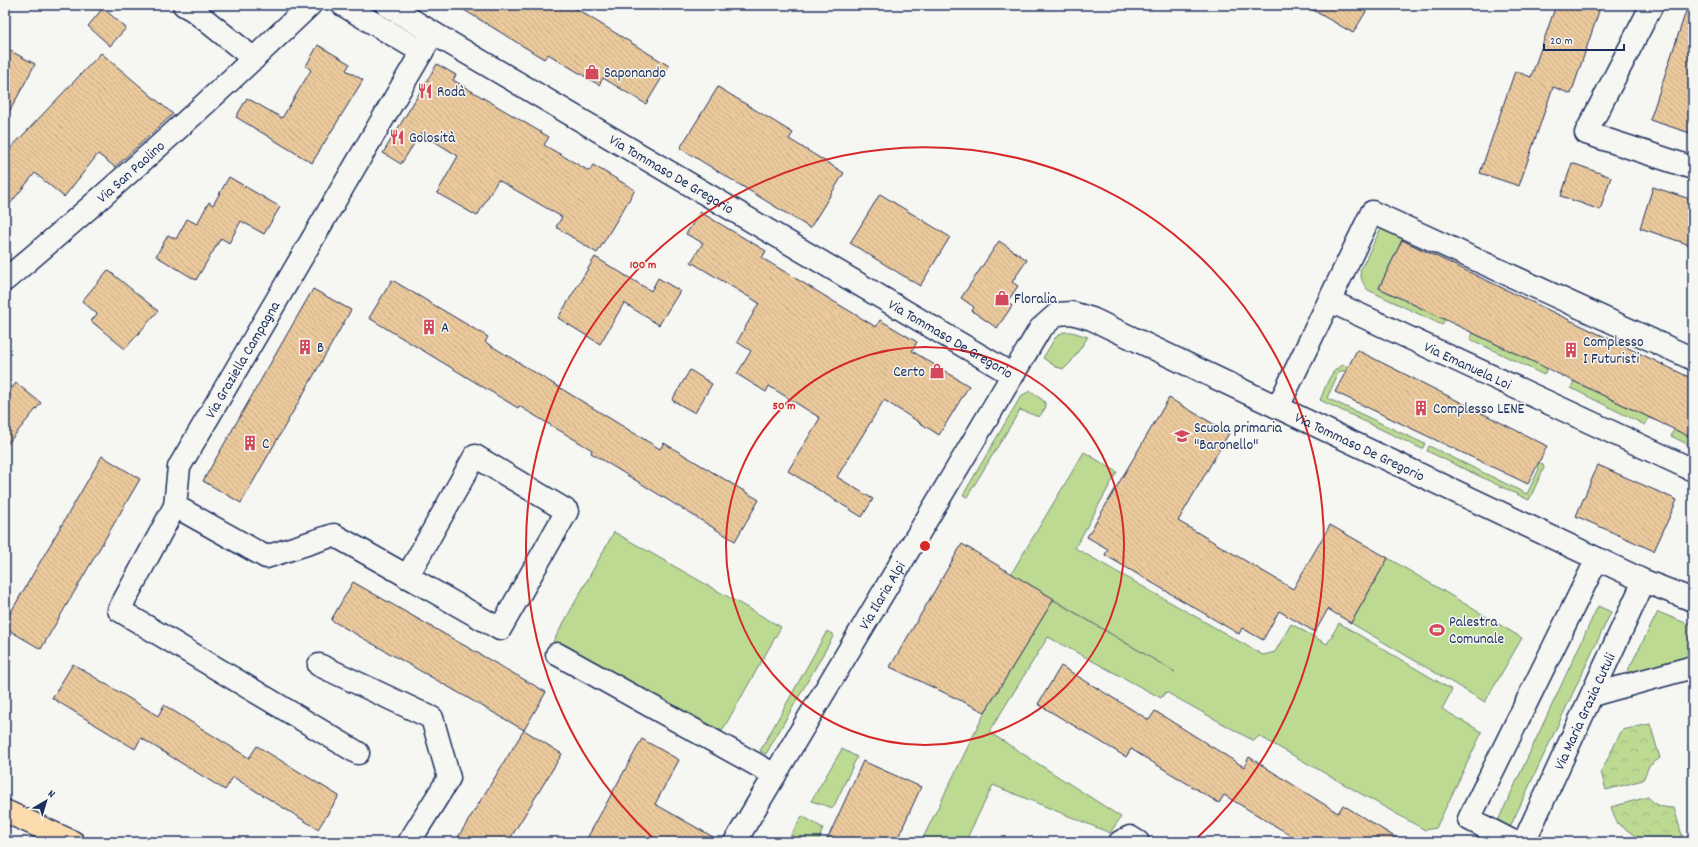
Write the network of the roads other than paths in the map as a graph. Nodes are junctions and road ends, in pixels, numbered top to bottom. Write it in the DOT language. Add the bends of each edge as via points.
graph roads {
  1 [pos="184,5"];
  2 [pos="310,5"];
  3 [pos="343,5"];
  4 [pos="387,5"];
  5 [pos="1652,5"];
  6 [pos="433,33"];
  7 [pos="422,52"];
  8 [pos="254,59"];
  9 [pos="1693,168"];
  10 [pos="5,280"];
  11 [pos="1330,301"];
  12 [pos="1693,359"];
  13 [pos="1013,375"];
  14 [pos="1278,408"];
  15 [pos="1693,470"];
  16 [pos="175,506"];
  17 [pos="1597,559"];
  18 [pos="407,577"];
  19 [pos="1644,581"];
  20 [pos="1693,600"];
  21 [pos="557,654"];
  22 [pos="319,665"];
  23 [pos="1693,666"];
  24 [pos="1592,695"];
  25 [pos="358,753"];
  26 [pos="775,774"];
  27 [pos="5,811"];
  28 [pos="73,842"];
  29 [pos="409,842"];
  30 [pos="735,842"];
  31 [pos="1120,842"];
  32 [pos="1138,842"];
  33 [pos="1514,842"];
  34 [pos="1524,842"];
  1 -- 8 [label="street"];
  2 -- 8 [label="street, Via San Paolino"];
  3 -- 7 [label="street"];
  4 -- 6 [label="street, Via Tommaso De Gregorio"];
  5 -- 9 [label="street" via="1586,133"];
  6 -- 7 [label="street, Via Graziella Campagna"];
  6 -- 13 [label="street, Via Tommaso De Gregorio"];
  7 -- 16 [label="street, Via Graziella Campagna" via="179,467"];
  8 -- 10 [label="street, Via San Paolino" via="85,212"];
  11 -- 12 [label="street" via="1372,212"];
  11 -- 14 [label="street"];
  11 -- 15 [label="street, Via Emanuela Loi"];
  13 -- 14 [label="street, Via Tommaso De Gregorio" via="1040,328 1057,314 1072,313 1109,326"];
  13 -- 26 [label="street, Via Ilaria Alpi"];
  14 -- 17 [label="street, Via Tommaso De Gregorio"];
  16 -- 18 [label="street" via="266,557 334,535"];
  16 -- 25 [label="street" via="119,610"];
  17 -- 19 [label="street, Via Tommaso De Gregorio"];
  17 -- 33 [label="street" via="1469,819"];
  18 -- 18 [label="street" via="500,629 567,511 475,456"];
  19 -- 20 [label="street, Via Tommaso De Gregorio"];
  19 -- 24 [label="street, Via Maria Grazia Cutuli"];
  21 -- 26 [label="street"];
  22 -- 29 [label="street" via="432,718 449,778"];
  23 -- 24 [label="street"];
  24 -- 34 [label="street, Via Maria Grazia Cutuli"];
  26 -- 30 [label="street, Via Ilaria Alpi"];
  27 -- 28 [label="main road"];
  31 -- 32 [label="street" via="1130,837"];
}
